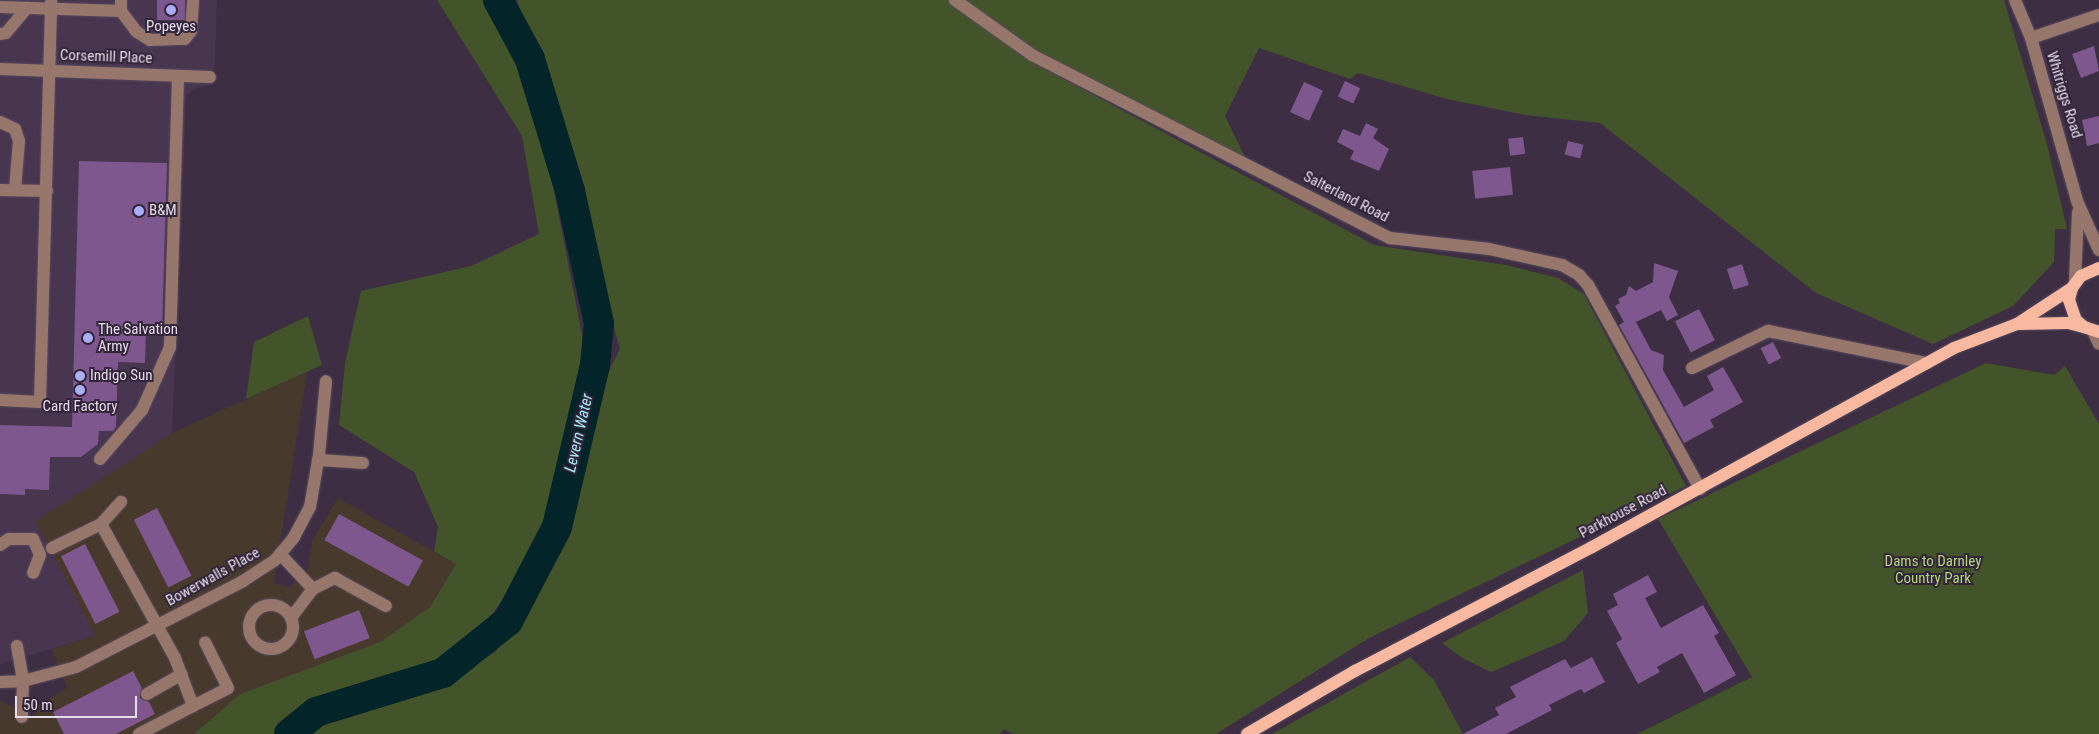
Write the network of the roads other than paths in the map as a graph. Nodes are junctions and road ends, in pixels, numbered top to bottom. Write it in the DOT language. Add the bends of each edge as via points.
graph roads {
  1 [pos="193,0"];
  2 [pos="955,0"];
  3 [pos="2015,0"];
  4 [pos="51,5"];
  5 [pos="121,5"];
  6 [pos="0,7"];
  7 [pos="27,8"];
  8 [pos="2099,15"];
  9 [pos="0,34"];
  10 [pos="2030,38"];
  11 [pos="0,69"];
  12 [pos="49,71"];
  13 [pos="178,76"];
  14 [pos="210,77"];
  15 [pos="0,122"];
  16 [pos="0,190"];
  17 [pos="15,190"];
  18 [pos="46,191"];
  19 [pos="2077,201"];
  20 [pos="2099,250"];
  21 [pos="2099,268"];
  22 [pos="2073,285"];
  23 [pos="2017,324"];
  24 [pos="2092,330"];
  25 [pos="2099,344"];
  26 [pos="1927,362"];
  27 [pos="1692,368"];
  28 [pos="326,381"];
  29 [pos="0,400"];
  30 [pos="100,459"];
  31 [pos="318,460"];
  32 [pos="363,463"];
  33 [pos="1700,489"];
  34 [pos="120,502"];
  35 [pos="101,524"];
  36 [pos="1,545"];
  37 [pos="52,548"];
  38 [pos="280,554"];
  39 [pos="33,573"];
  40 [pos="313,589"];
  41 [pos="386,606"];
  42 [pos="291,618"];
  43 [pos="159,625"];
  44 [pos="205,642"];
  45 [pos="17,646"];
  46 [pos="182,674"];
  47 [pos="23,681"];
  48 [pos="0,682"];
  49 [pos="147,694"];
  50 [pos="193,706"];
  51 [pos="22,717"];
  52 [pos="139,734"];
  53 [pos="1247,734"];
  1 -- 5 [label="street" via="192,31 185,39 150,40 137,32"];
  2 -- 33 [label="street, Salterland Road" via="1032,55 1390,238 1489,249 1562,265 1579,275 1588,285"];
  3 -- 10 [label="street, Whitriggs Road"];
  4 -- 5 [label="street"];
  4 -- 7 [label="street"];
  4 -- 12 [label="street"];
  6 -- 7 [label="street"];
  7 -- 9 [label="street" via="6,33"];
  8 -- 10 [label="street"];
  10 -- 19 [label="street, Whitriggs Road"];
  11 -- 12 [label="street, Corsemill Place"];
  12 -- 13 [label="street, Corsemill Place"];
  12 -- 18 [label="street"];
  13 -- 14 [label="street, Corsemill Place"];
  13 -- 30 [label="street" via="170,347 142,410"];
  15 -- 17 [label="street" via="15,129 19,141"];
  16 -- 17 [label="street"];
  17 -- 18 [label="street"];
  18 -- 29 [label="street" via="40,402"];
  19 -- 20 [label="street, Whitriggs Road"];
  19 -- 22 [label="street, Whitriggs Road"];
  21 -- 22 [label="main road, Parkhouse Road" via="2088,271"];
  22 -- 23 [label="main road, Parkhouse Road"];
  22 -- 24 [label="main road" via="2071,311"];
  23 -- 24 [label="main road, Parkhouse Road" via="2068,323"];
  23 -- 26 [label="main road, Parkhouse Road"];
  24 -- 25 [label="street"];
  26 -- 27 [label="street" via="1768,331"];
  26 -- 33 [label="main road, Parkhouse Road"];
  28 -- 31 [label="street, Bowerwalls Place"];
  31 -- 32 [label="street"];
  31 -- 38 [label="street, Bowerwalls Place" via="310,507"];
  33 -- 53 [label="main road, Parkhouse Road" via="1355,671"];
  34 -- 35 [label="street"];
  35 -- 37 [label="street"];
  35 -- 43 [label="street, Bowerwalls Place"];
  36 -- 39 [label="street" via="10,539 33,539 40,556"];
  38 -- 40 [label="street, Bowerwalls Place"];
  38 -- 43 [label="street, Bowerwalls Place" via="243,581"];
  40 -- 41 [label="street" via="335,578"];
  40 -- 42 [label="street"];
  43 -- 46 [label="street, Bowerwalls Place"];
  43 -- 47 [label="street, Bowerwalls Place" via="76,667"];
  44 -- 50 [label="street" via="228,688"];
  45 -- 47 [label="street"];
  46 -- 49 [label="street"];
  46 -- 50 [label="street, Bowerwalls Place"];
  47 -- 48 [label="street, Bowerwalls Place"];
  47 -- 51 [label="street"];
  50 -- 52 [label="street"];
}
